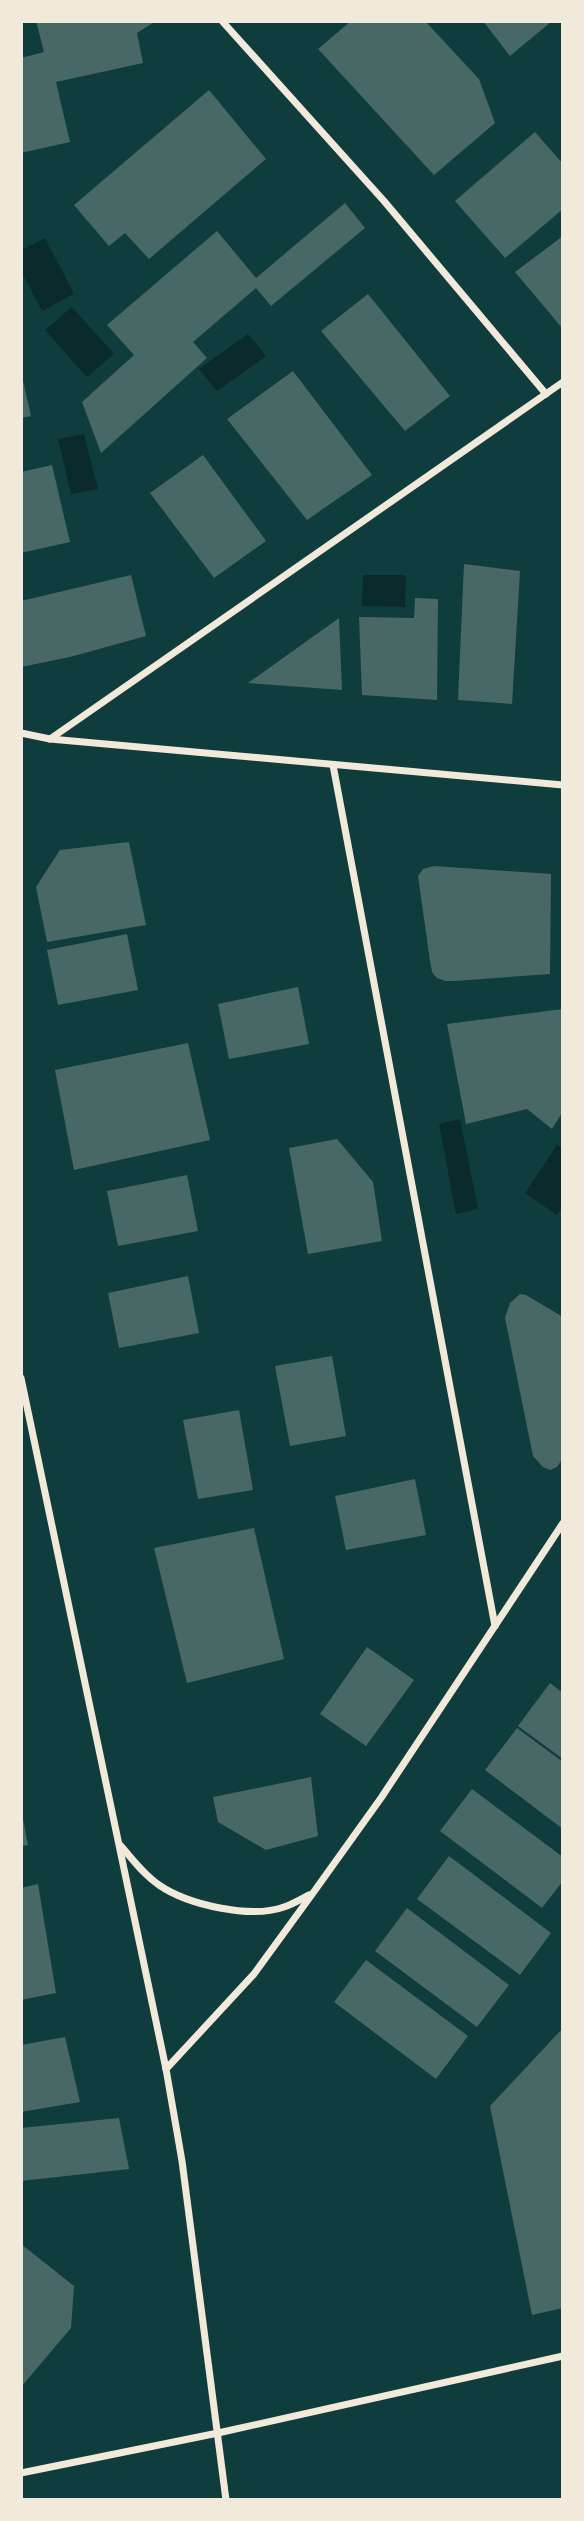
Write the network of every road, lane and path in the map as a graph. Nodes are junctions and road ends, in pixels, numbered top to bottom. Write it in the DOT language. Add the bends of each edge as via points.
graph roads {
  1 [pos="222,21"];
  2 [pos="563,382"];
  3 [pos="546,394"];
  4 [pos="21,733"];
  5 [pos="50,738"];
  6 [pos="333,765"];
  7 [pos="563,785"];
  8 [pos="21,1378"];
  9 [pos="563,1523"];
  10 [pos="495,1626"];
  11 [pos="119,1843"];
  12 [pos="313,1893"];
  13 [pos="166,2069"];
  14 [pos="563,2356"];
  15 [pos="218,2433"];
  16 [pos="21,2473"];
  17 [pos="226,2500"];
  1 -- 3 [label="street" via="384,201"];
  2 -- 3 [label="street"];
  3 -- 5 [label="street"];
  4 -- 5 [label="street"];
  5 -- 6 [label="street"];
  6 -- 7 [label="street"];
  6 -- 10 [label="street"];
  8 -- 11 [label="street"];
  9 -- 10 [label="street"];
  10 -- 12 [label="street" via="382,1798"];
  11 -- 12 [label="street" via="159,1885 185,1899 259,1912 283,1908"];
  11 -- 13 [label="street"];
  12 -- 13 [label="street" via="254,1974"];
  13 -- 15 [label="street"];
  14 -- 15 [label="street"];
  15 -- 16 [label="street"];
  15 -- 17 [label="street"];
}
